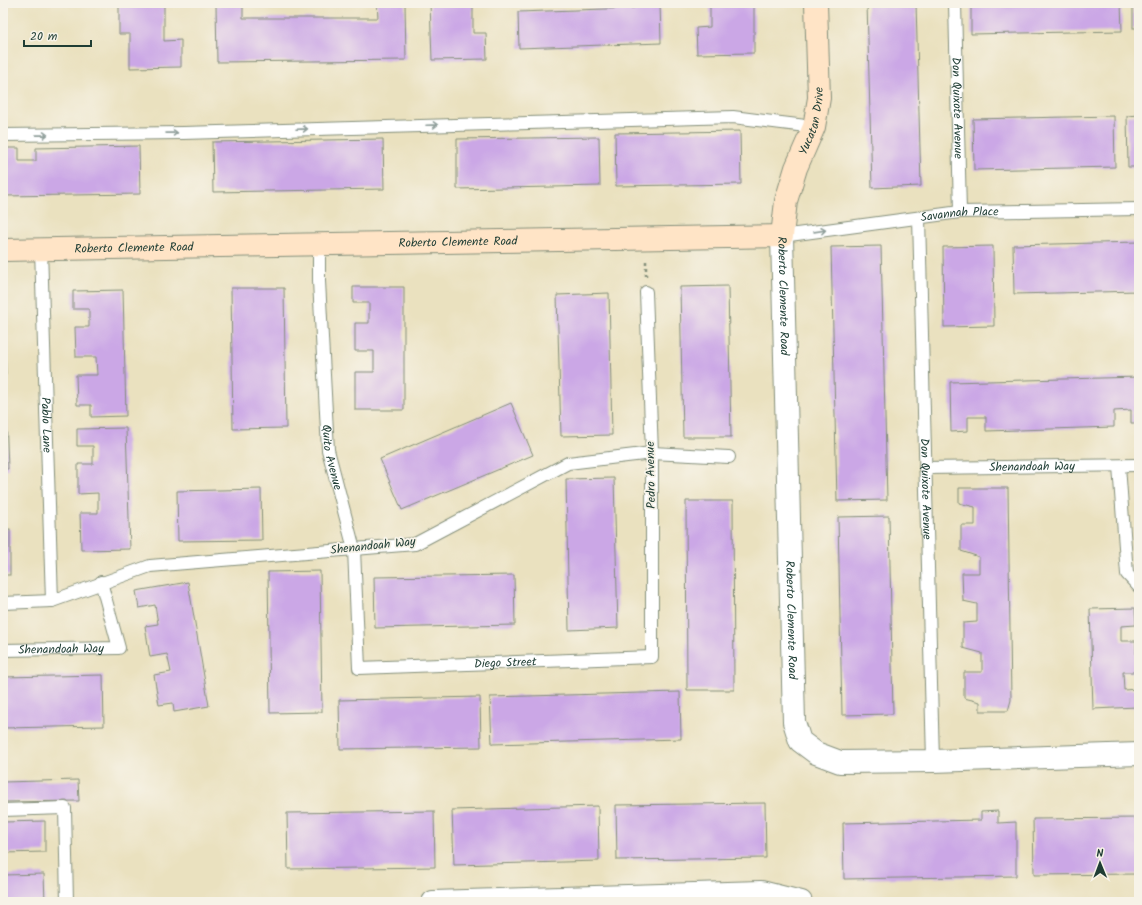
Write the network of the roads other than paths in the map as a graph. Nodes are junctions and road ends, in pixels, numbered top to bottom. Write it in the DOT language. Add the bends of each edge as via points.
graph roads {
  1 [pos="816,3"];
  2 [pos="955,3"];
  3 [pos="814,126"];
  4 [pos="3,135"];
  5 [pos="1139,209"];
  6 [pos="960,212"];
  7 [pos="919,218"];
  8 [pos="782,236"];
  9 [pos="320,243"];
  10 [pos="41,249"];
  11 [pos="3,250"];
  12 [pos="646,292"];
  13 [pos="652,453"];
  14 [pos="729,457"];
  15 [pos="1139,465"];
  16 [pos="1119,466"];
  17 [pos="925,468"];
  18 [pos="354,549"];
  19 [pos="101,582"];
  20 [pos="1139,587"];
  21 [pos="52,600"];
  22 [pos="3,603"];
  23 [pos="3,650"];
  24 [pos="652,657"];
  25 [pos="359,668"];
  26 [pos="1139,754"];
  27 [pos="933,761"];
  28 [pos="3,810"];
  29 [pos="559,900"];
  30 [pos="67,902"];
  31 [pos="433,902"];
  32 [pos="801,902"];
  1 -- 3 [label="street, Yucatan Drive" via="818,98"];
  2 -- 6 [label="lane, Don Quixote Avenue"];
  4 -- 3 [label="lane, one-way" via="183,133 733,117"];
  3 -- 8 [label="street, Yucatan Drive" via="796,168 786,201"];
  5 -- 6 [label="lane, Savannah Place"];
  6 -- 7 [label="lane, Savannah Place"];
  8 -- 7 [label="lane, Savannah Place, one-way"];
  7 -- 17 [label="lane, Don Quixote Avenue"];
  8 -- 9 [label="street, Roberto Clemente Road"];
  8 -- 27 [label="street, Roberto Clemente Road" via="794,722 800,741 816,753 840,762"];
  9 -- 10 [label="street, Roberto Clemente Road"];
  9 -- 18 [label="lane, Quito Avenue" via="328,450"];
  10 -- 11 [label="street, Roberto Clemente Road"];
  10 -- 21 [label="lane, Pablo Lane"];
  12 -- 13 [label="lane, Pedro Avenue"];
  13 -- 14 [label="lane, Shenandoah Way"];
  13 -- 18 [label="lane, Shenandoah Way" via="568,464 415,544"];
  13 -- 24 [label="lane, Pedro Avenue"];
  15 -- 16 [label="lane, Shenandoah Way"];
  16 -- 17 [label="lane, Shenandoah Way"];
  16 -- 20 [label="lane" via="1127,574"];
  17 -- 27 [label="lane, Don Quixote Avenue"];
  18 -- 19 [label="lane, Shenandoah Way" via="150,566"];
  18 -- 25 [label="lane, Quito Avenue"];
  19 -- 21 [label="lane, Shenandoah Way"];
  19 -- 23 [label="lane, Shenandoah Way" via="119,648"];
  21 -- 22 [label="lane, Shenandoah Way"];
  24 -- 25 [label="lane, Diego Street"];
  26 -- 27 [label="street, Roberto Clemente Road"];
  28 -- 30 [label="lane" via="65,808"];
  29 -- 31 [label="street"];
  29 -- 32 [label="street" via="760,892"];
}
